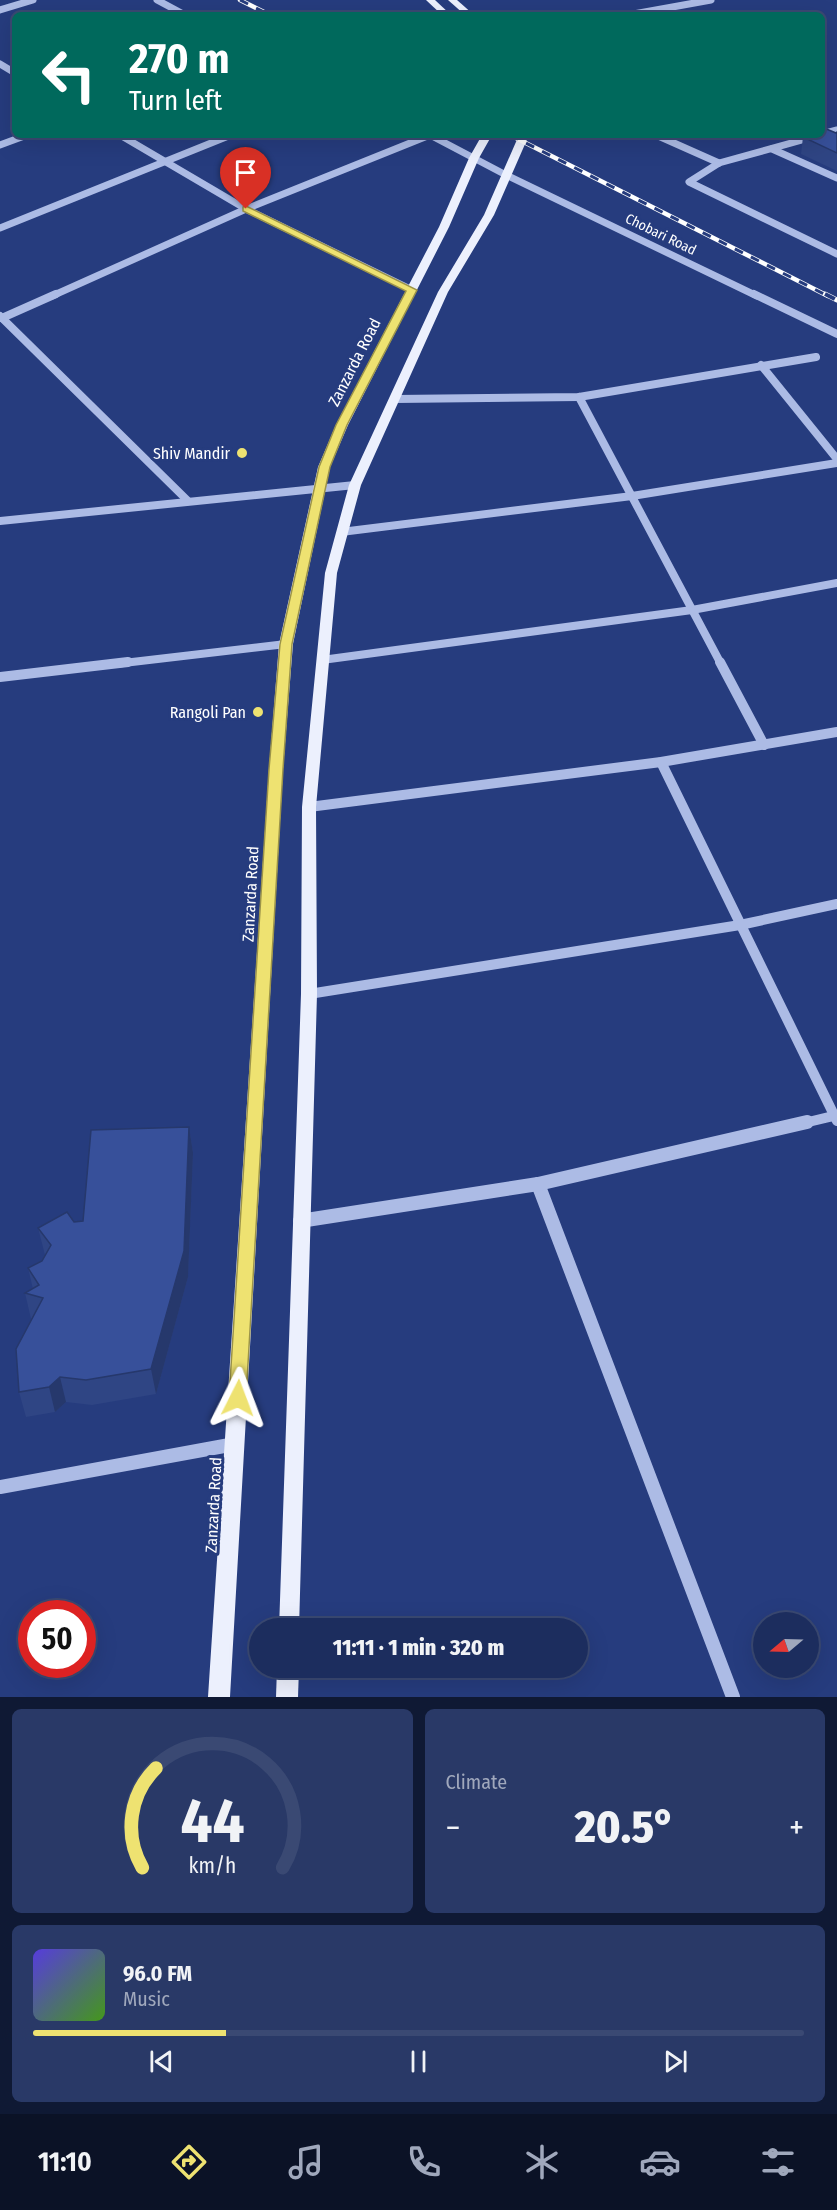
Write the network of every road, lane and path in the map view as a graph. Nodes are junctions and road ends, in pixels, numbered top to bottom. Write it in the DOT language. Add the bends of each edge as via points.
graph roads {
  1 [pos="33,0"];
  2 [pos="157,0"];
  3 [pos="430,0"];
  4 [pos="452,0"];
  5 [pos="711,0"];
  6 [pos="0,10"];
  7 [pos="178,12"];
  8 [pos="444,12"];
  9 [pos="466,12"];
  10 [pos="645,12"];
  11 [pos="20,138"];
  12 [pos="125,138"];
  13 [pos="224,138"];
  14 [pos="423,138"];
  15 [pos="436,138"];
  16 [pos="485,138"];
  17 [pos="523,138"];
  18 [pos="663,138"];
  19 [pos="809,138"];
  20 [pos="0,146"];
  21 [pos="772,149"];
  22 [pos="474,158"];
  23 [pos="166,162"];
  24 [pos="719,163"];
  25 [pos="506,175"];
  26 [pos="837,178"];
  27 [pos="246,209"];
  28 [pos="0,228"];
  29 [pos="837,254"];
  30 [pos="412,290"];
  31 [pos="1,317"];
  32 [pos="837,334"];
  33 [pos="816,357"];
  34 [pos="761,365"];
  35 [pos="579,397"];
  36 [pos="395,399"];
  37 [pos="837,459"];
  38 [pos="837,463"];
  39 [pos="355,485"];
  40 [pos="318,489"];
  41 [pos="632,496"];
  42 [pos="188,501"];
  43 [pos="0,521"];
  44 [pos="341,532"];
  45 [pos="837,583"];
  46 [pos="692,610"];
  47 [pos="286,644"];
  48 [pos="321,660"];
  49 [pos="0,677"];
  50 [pos="837,732"];
  51 [pos="764,744"];
  52 [pos="661,762"];
  53 [pos="309,807"];
  54 [pos="837,904"];
  55 [pos="740,925"];
  56 [pos="309,994"];
  57 [pos="836,1117"];
  58 [pos="538,1184"];
  59 [pos="300,1221"];
  60 [pos="235,1444"];
  61 [pos="0,1487"];
  62 [pos="290,1618"];
  63 [pos="288,1678"];
  64 [pos="219,1697"];
  65 [pos="287,1697"];
  66 [pos="733,1697"];
  1 -- 6 [label="street"];
  2 -- 7 [label="street"];
  3 -- 8 [label="main road"];
  4 -- 9 [label="main road"];
  5 -- 10 [label="street"];
  11 -- 20 [label="street"];
  12 -- 23 [label="street"];
  13 -- 23 [label="street"];
  14 -- 27 [label="street"];
  15 -- 22 [label="street, Chobari Road"];
  16 -- 22 [label="main road, Zanzarda Road"];
  17 -- 25 [label="main road"];
  18 -- 24 [label="street"];
  19 -- 21 [label="street"];
  21 -- 24 [label="street"];
  21 -- 26 [label="street"];
  22 -- 25 [label="street, Chobari Road"];
  22 -- 30 [label="main road, Zanzarda Road"];
  23 -- 27 [label="street"];
  23 -- 28 [label="street"];
  24 -- 29 [label="street" via="689,182"];
  25 -- 32 [label="street, Chobari Road"];
  25 -- 36 [label="main road" via="489,215 442,292"];
  27 -- 30 [label="street"];
  27 -- 31 [label="street"];
  30 -- 40 [label="main road, Zanzarda Road" via="342,425"];
  31 -- 42 [label="street"];
  33 -- 34 [label="street"];
  34 -- 35 [label="street"];
  34 -- 37 [label="street"];
  35 -- 36 [label="street"];
  35 -- 41 [label="street"];
  36 -- 39 [label="main road"];
  38 -- 41 [label="street"];
  39 -- 40 [label="street"];
  39 -- 44 [label="main road"];
  40 -- 42 [label="street"];
  40 -- 47 [label="main road, Zanzarda Road"];
  41 -- 44 [label="street"];
  41 -- 46 [label="street"];
  42 -- 43 [label="street"];
  44 -- 48 [label="main road" via="331,573"];
  45 -- 46 [label="street"];
  46 -- 48 [label="street"];
  46 -- 51 [label="street"];
  47 -- 49 [label="street"];
  47 -- 60 [label="main road, Zanzarda Road"];
  48 -- 53 [label="main road"];
  50 -- 51 [label="street"];
  51 -- 52 [label="street"];
  52 -- 53 [label="street"];
  52 -- 55 [label="street"];
  53 -- 56 [label="main road"];
  54 -- 55 [label="street"];
  55 -- 56 [label="street"];
  55 -- 57 [label="street"];
  56 -- 59 [label="main road"];
  57 -- 58 [label="street"];
  58 -- 59 [label="street"];
  58 -- 66 [label="street"];
  59 -- 62 [label="main road"];
  60 -- 61 [label="street"];
  60 -- 64 [label="main road, Zanzarda Road"];
  63 -- 65 [label="main road"];
}
